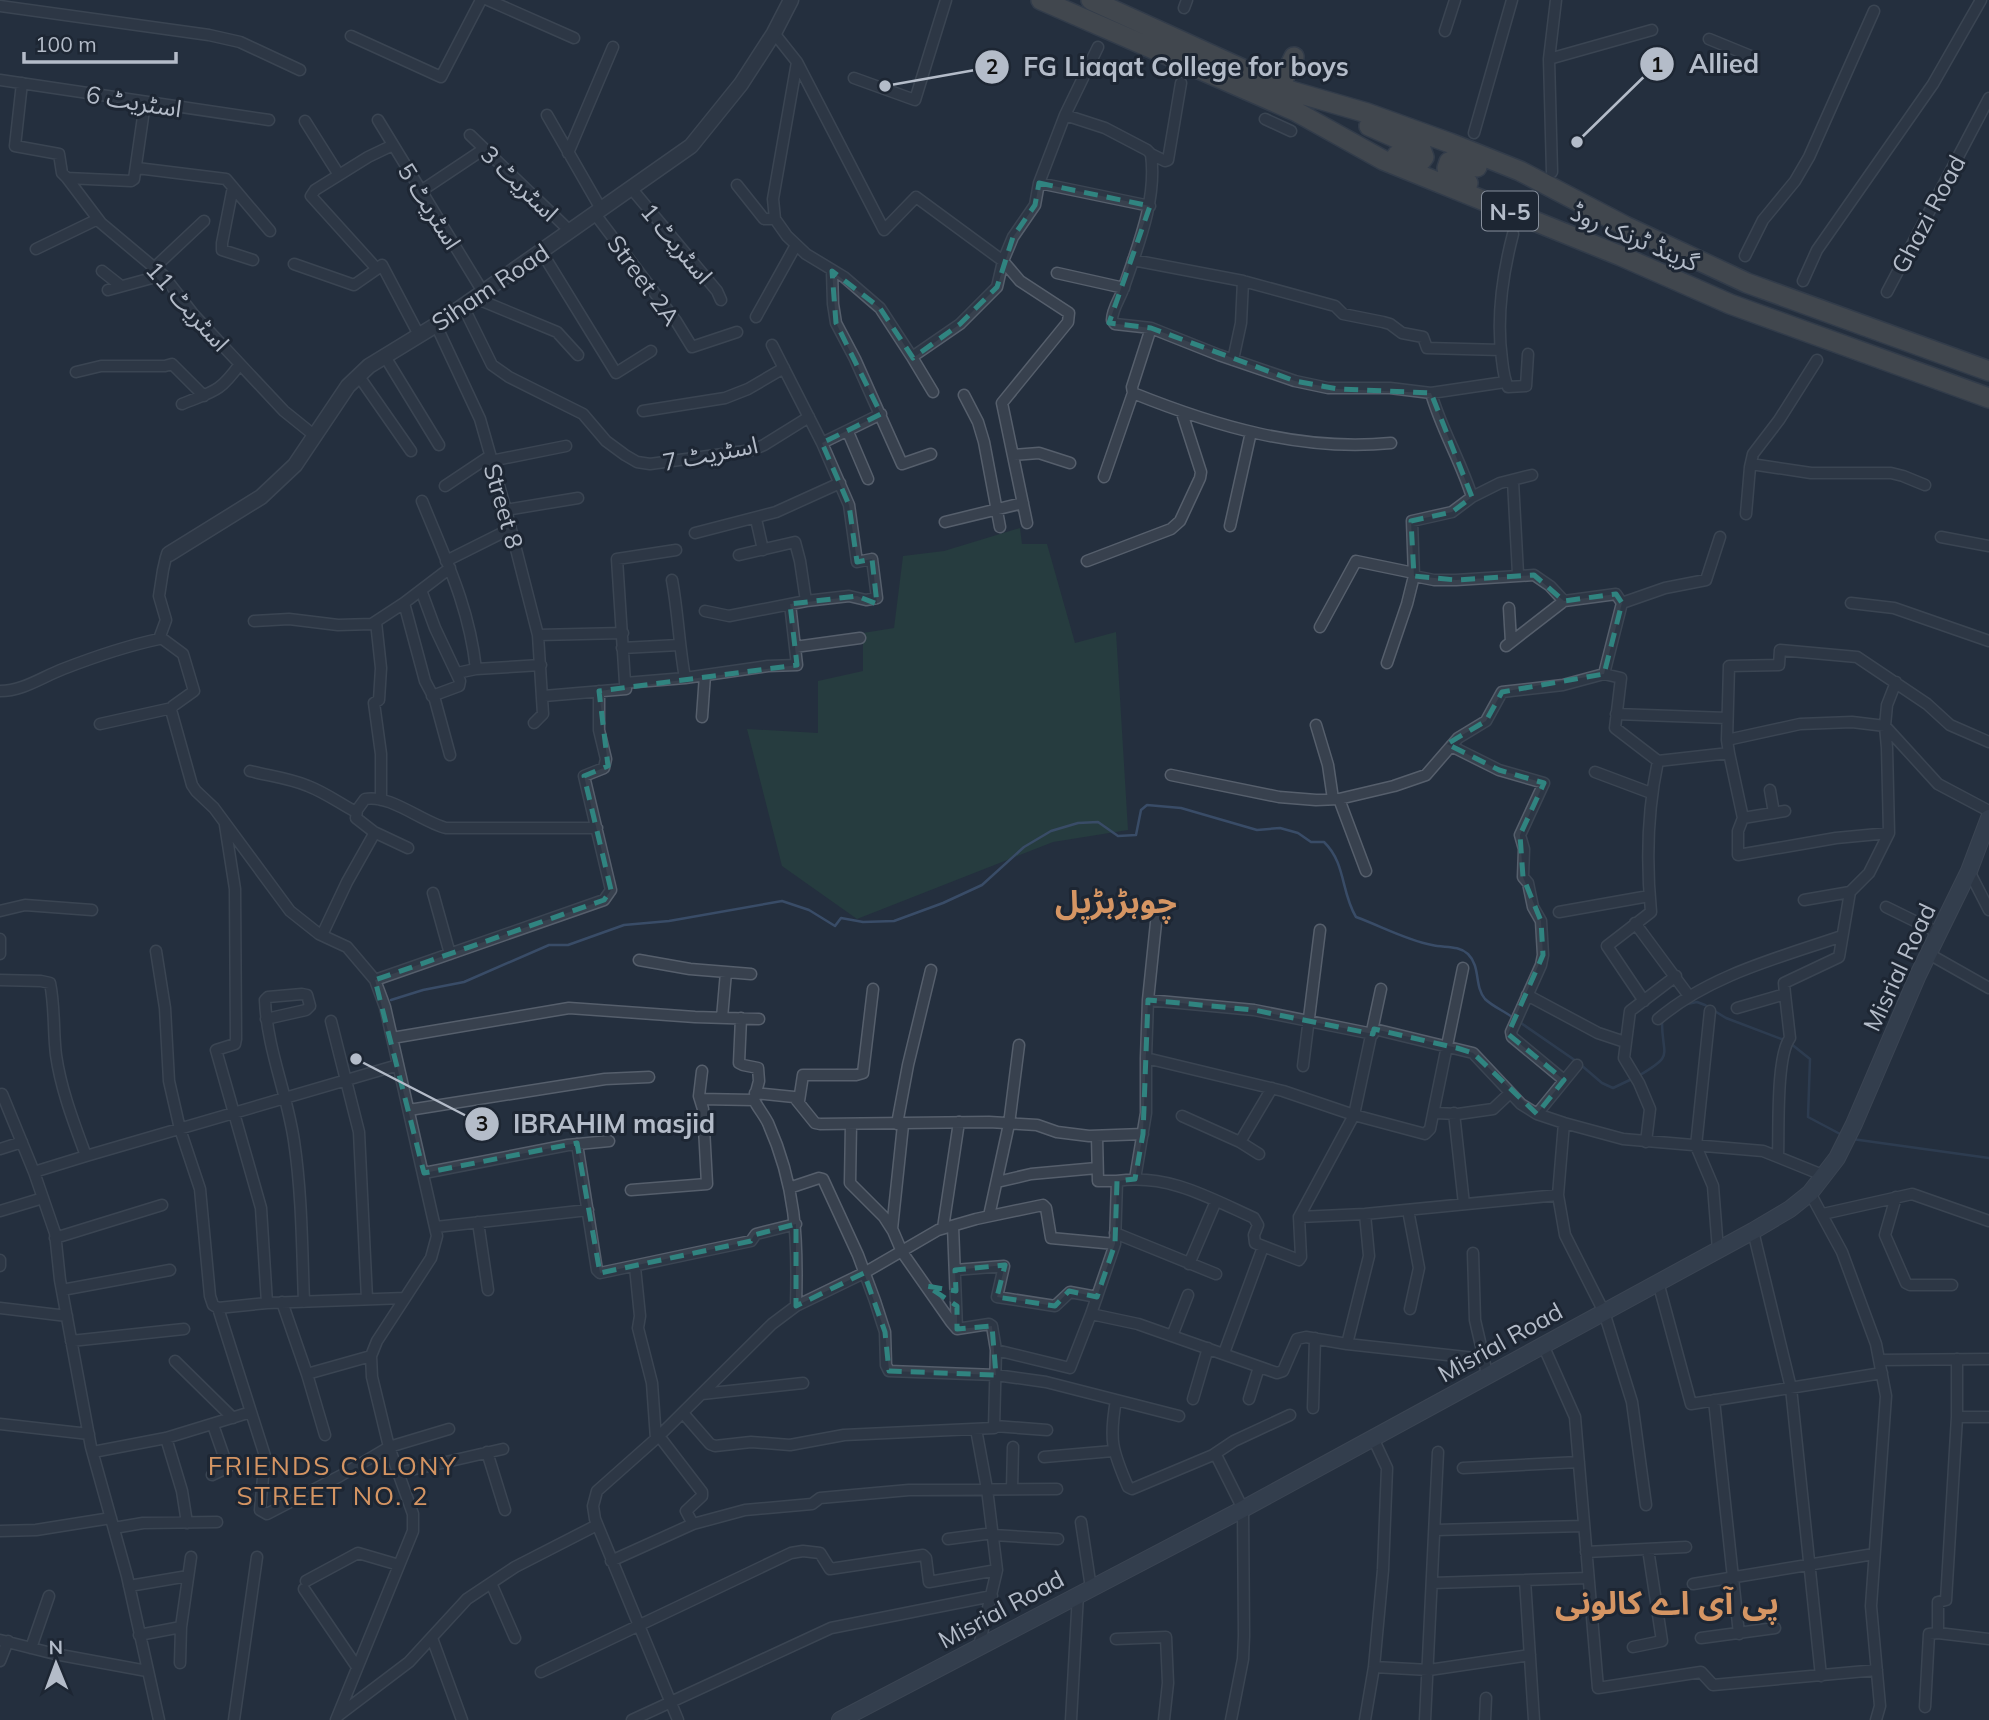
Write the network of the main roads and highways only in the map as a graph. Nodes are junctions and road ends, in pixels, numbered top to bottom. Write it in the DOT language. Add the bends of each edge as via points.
graph roads {
  1 [pos="1041,0"];
  2 [pos="1091,0"];
  3 [pos="1294,57"];
  4 [pos="1286,89"];
  5 [pos="1315,121"];
  6 [pos="1625,226"];
  7 [pos="1621,256"];
  8 [pos="1989,371"];
  9 [pos="1989,398"];
  10 [pos="1989,818"];
  11 [pos="840,1720"];
  1 -- 5 [label="highway, گرینڈ ٹرنک روڈ / N-5"];
  2 -- 4 [label="highway, گرینڈ ٹرنک روڈ / N-5"];
  3 -- 4 [label="highway"];
  4 -- 5 [label="highway" via="1421,149 1423,158 1415,162"];
  4 -- 6 [label="highway, گرینڈ ٹرنک روڈ / N-5" via="1461,147"];
  5 -- 7 [label="highway, گرینڈ ٹرنک روڈ / N-5" via="1383,160"];
  6 -- 7 [label="highway" via="1457,159 1447,165 1451,175"];
  6 -- 8 [label="highway, گرینڈ ٹرنک روڈ / N-5" via="1747,283"];
  7 -- 9 [label="highway, گرینڈ ٹرنک روڈ / N-5" via="1730,304"];
  10 -- 11 [label="main road, Misrial Road" via="1854,1124 1825,1176 1790,1209 1544,1345 1485,1367 1373,1438"];
}
